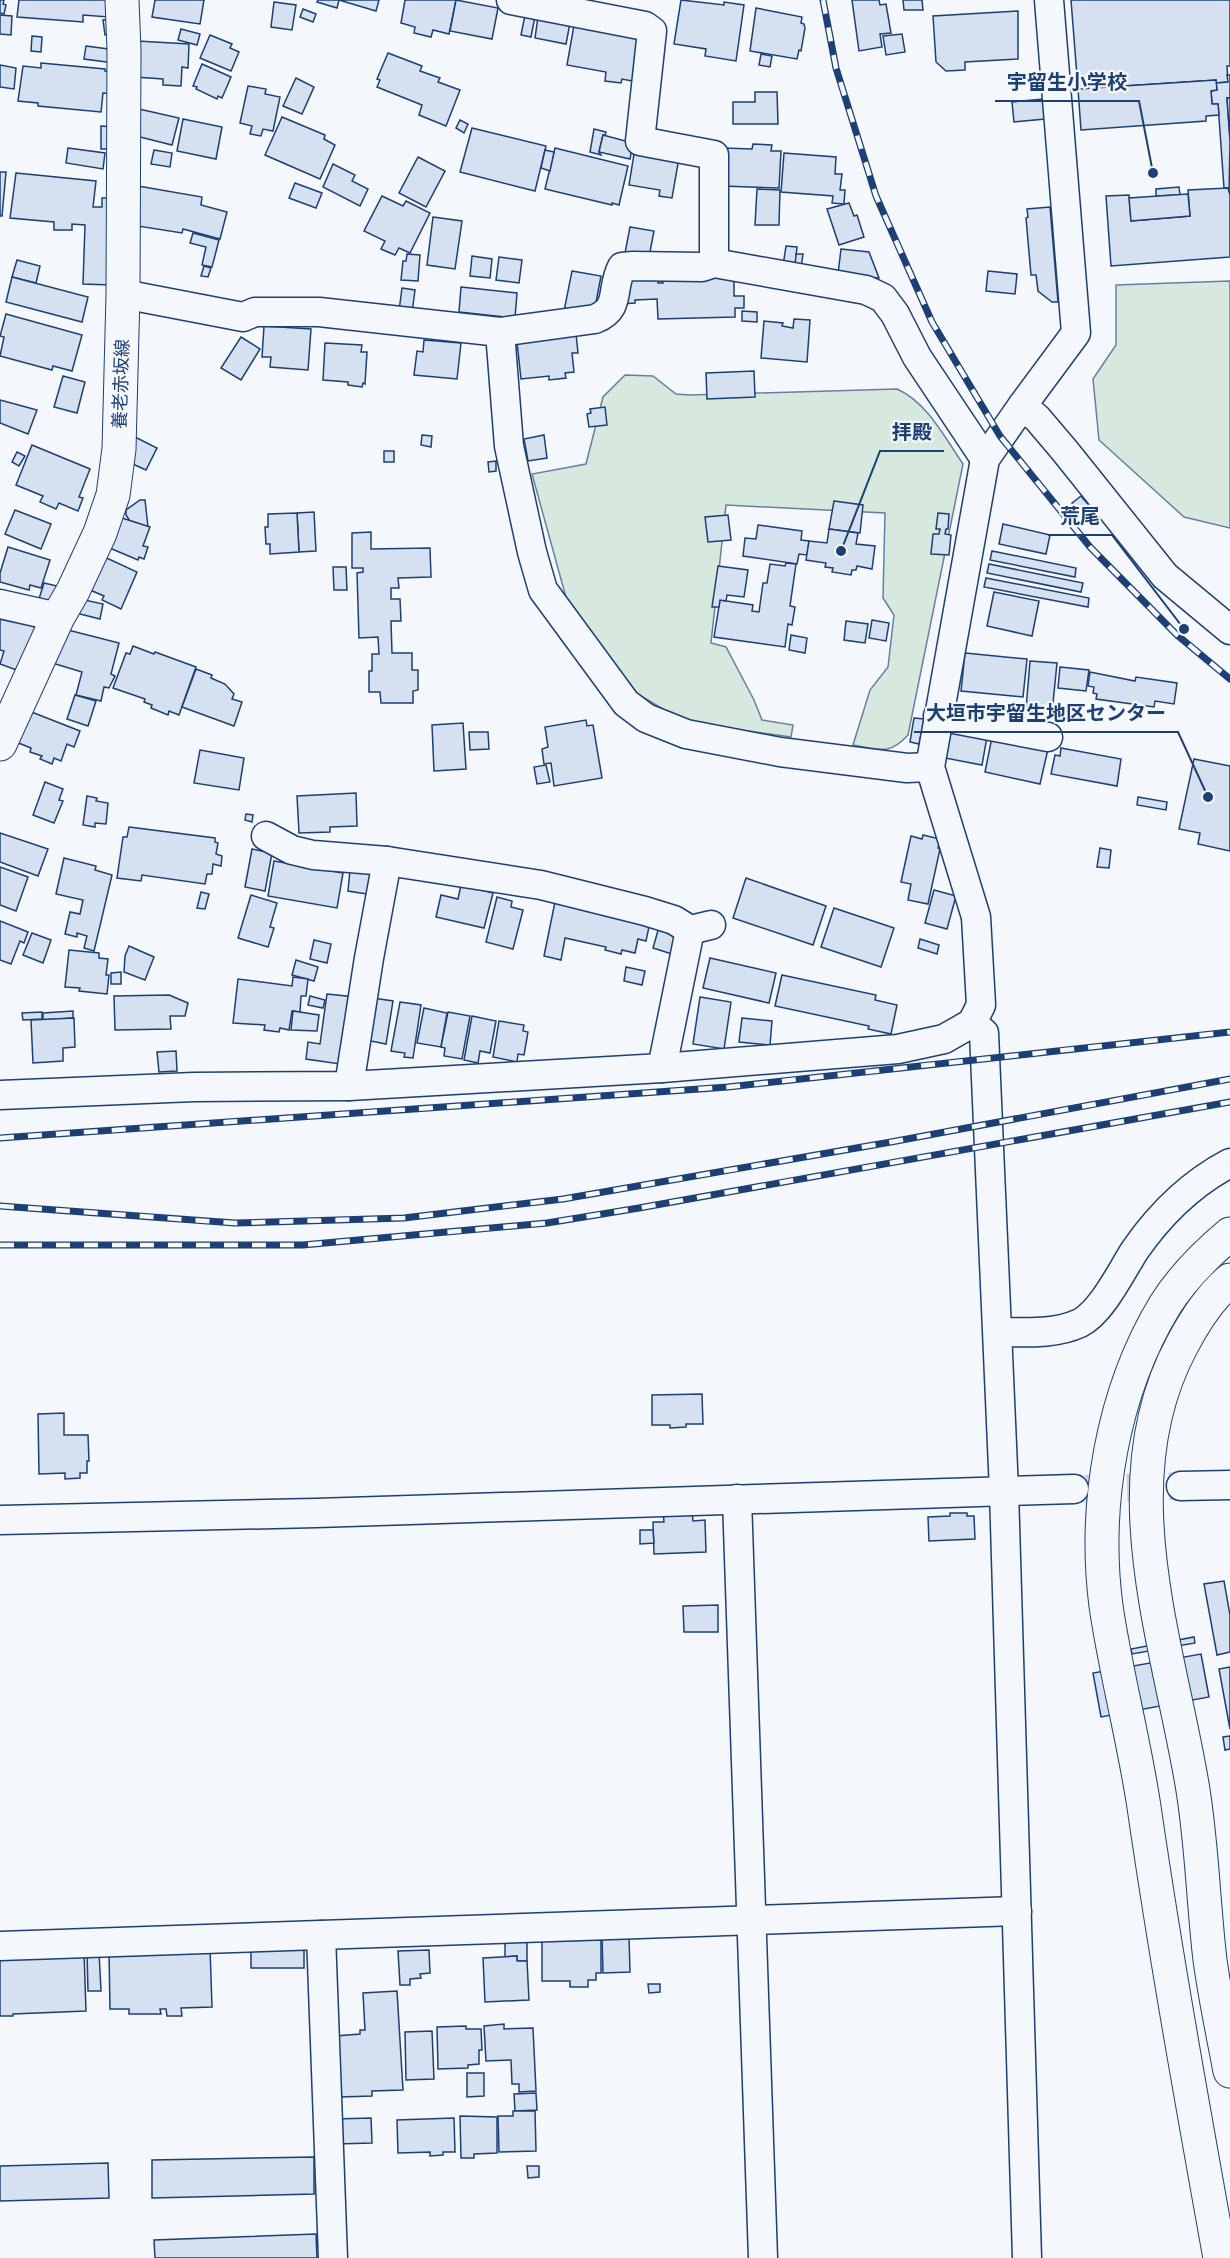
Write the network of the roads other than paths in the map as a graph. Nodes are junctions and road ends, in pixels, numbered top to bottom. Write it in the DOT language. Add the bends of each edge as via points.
graph roads {
  1 [pos="122,0"];
  2 [pos="511,0"];
  3 [pos="1049,0"];
  4 [pos="714,263"];
  5 [pos="123,294"];
  6 [pos="500,332"];
  7 [pos="1022,406"];
  8 [pos="985,459"];
  9 [pos="0,604"];
  10 [pos="58,617"];
  11 [pos="1230,630"];
  12 [pos="938,716"];
  13 [pos="1048,737"];
  14 [pos="0,744"];
  15 [pos="930,767"];
  16 [pos="266,836"];
  17 [pos="387,861"];
  18 [pos="972,1023"];
  19 [pos="662,1068"];
  20 [pos="349,1086"];
  21 [pos="0,1095"];
  22 [pos="1230,1162"];
  23 [pos="1230,1234"];
  24 [pos="1230,1280"];
  25 [pos="998,1332"];
  26 [pos="1230,1485"];
  27 [pos="1181,1486"];
  28 [pos="1074,1490"];
  29 [pos="1004,1491"];
  30 [pos="736,1499"];
  31 [pos="0,1520"];
  32 [pos="1017,1911"];
  33 [pos="753,1920"];
  34 [pos="321,1935"];
  35 [pos="0,1946"];
  36 [pos="1230,2071"];
  37 [pos="333,2258"];
  38 [pos="763,2258"];
  39 [pos="1027,2258"];
  40 [pos="1220,2258"];
  1 -- 5 [label="main road, 養老赤坂線"];
  2 -- 4 [label="street" via="645,26 652,31 640,141 714,155"];
  3 -- 7 [label="street" via="1076,333"];
  4 -- 6 [label="street" via="702,267 622,267 613,306 607,314 595,320"];
  4 -- 8 [label="street" via="867,290 883,298"];
  5 -- 6 [label="street" via="243,317 255,312 320,312"];
  5 -- 10 [label="main road, 養老赤坂線" via="119,449 113,495 96,543"];
  6 -- 15 [label="street" via="510,446 543,590 626,703 646,718 686,734 780,752 907,768"];
  7 -- 8 [label="street"];
  7 -- 11 [label="street" via="1044,426 1165,576"];
  8 -- 12 [label="street"];
  9 -- 10 [label="street"];
  10 -- 14 [label="main road, 養老赤坂線"];
  12 -- 13 [label="street"];
  12 -- 15 [label="street"];
  15 -- 18 [label="street" via="976,917 981,1005"];
  16 -- 17 [label="street" via="292,850 313,855"];
  17 -- 19 [label="street" via="541,885 700,927"];
  17 -- 20 [label="street"];
  18 -- 19 [label="street" via="944,1039 898,1049"];
  18 -- 25 [label="street" via="984,1033"];
  19 -- 20 [label="street"];
  20 -- 21 [label="street"];
  22 -- 25 [label="street" via="1174,1203 1136,1248 1102,1302 1082,1322 1050,1332"];
  23 -- 40 [label="main road" via="1187,1276 1166,1305 1143,1349 1123,1402 1111,1455 1103,1510 1102,1556 1106,1606 1142,1794 1168,1971"];
  24 -- 36 [label="main road" via="1194,1322 1172,1364 1156,1410 1146,1506 1154,1585 1193,1786 1211,1962"];
  25 -- 29 [label="street"];
  26 -- 27 [label="street"];
  28 -- 29 [label="street"];
  29 -- 30 [label="street"];
  29 -- 32 [label="street"];
  30 -- 31 [label="street"];
  30 -- 33 [label="street"];
  32 -- 33 [label="street"];
  32 -- 39 [label="street"];
  33 -- 34 [label="street"];
  33 -- 38 [label="street"];
  34 -- 35 [label="street"];
  34 -- 37 [label="street"];
}
